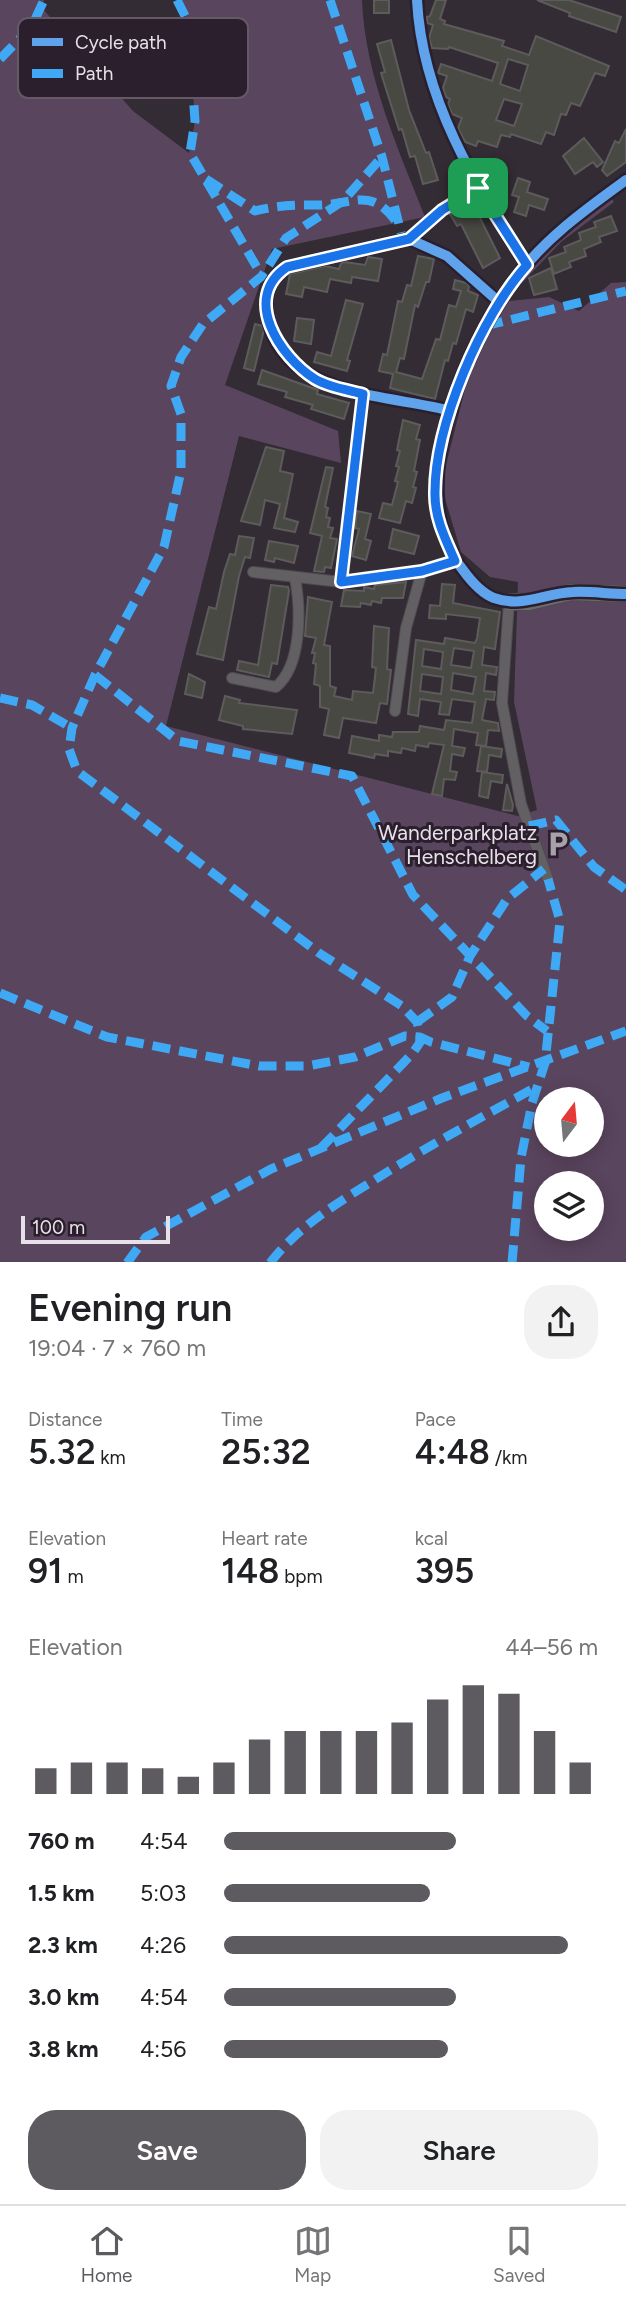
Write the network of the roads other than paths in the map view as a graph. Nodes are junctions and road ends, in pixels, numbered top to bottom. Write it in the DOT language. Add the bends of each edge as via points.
graph roads {
  1 [pos="417,0"];
  2 [pos="626,180"];
  3 [pos="478,188"];
  4 [pos="409,239"];
  5 [pos="527,265"];
  6 [pos="499,302"];
  7 [pos="363,394"];
  8 [pos="451,411"];
  9 [pos="455,561"];
  10 [pos="422,571"];
  11 [pos="253,572"];
  12 [pos="295,579"];
  13 [pos="341,582"];
  14 [pos="626,594"];
  15 [pos="509,602"];
  16 [pos="232,678"];
  17 [pos="395,712"];
  18 [pos="548,879"];
  1 -- 3 [label="street" via="433,86"];
  2 -- 5 [label="street" via="573,218"];
  3 -- 4 [label="street" via="442,210"];
  3 -- 5 [label="street"];
  4 -- 6 [label="street" via="447,256"];
  4 -- 7 [label="street" via="287,267 274,276 268,288 270,326 296,366 318,381"];
  5 -- 6 [label="street"];
  6 -- 8 [label="street" via="465,369"];
  7 -- 8 [label="street"];
  7 -- 13 [label="street"];
  8 -- 9 [label="street" via="435,495 438,517"];
  9 -- 10 [label="street"];
  9 -- 15 [label="street" via="474,584"];
  10 -- 13 [label="street"];
  10 -- 17 [label="street" via="406,628"];
  11 -- 12 [label="street"];
  12 -- 13 [label="street"];
  12 -- 16 [label="street" via="299,628 287,678 276,687"];
  14 -- 15 [label="street" via="571,592"];
  15 -- 18 [label="street" via="502,703 521,804"];
}
